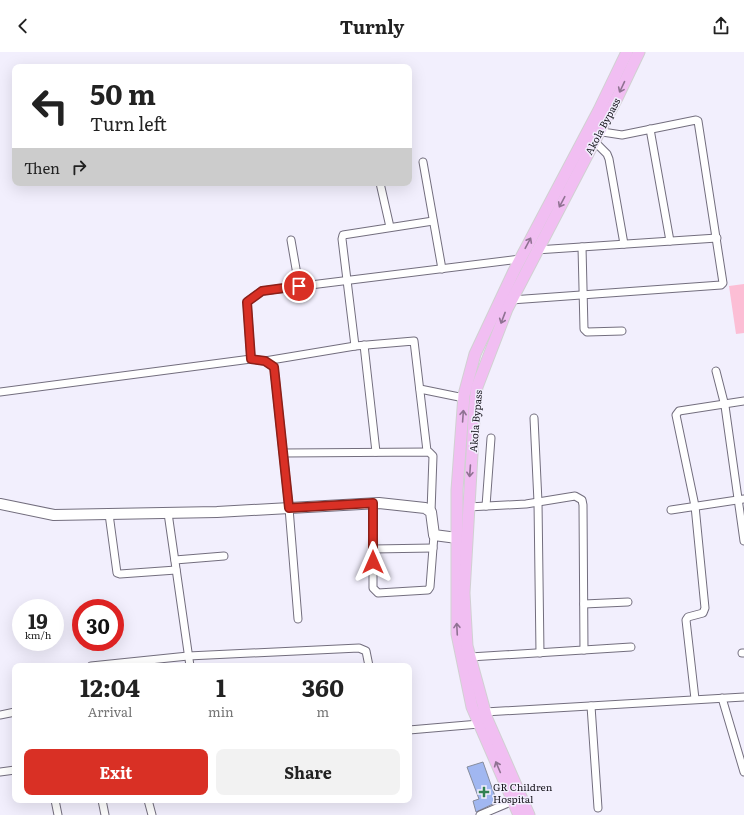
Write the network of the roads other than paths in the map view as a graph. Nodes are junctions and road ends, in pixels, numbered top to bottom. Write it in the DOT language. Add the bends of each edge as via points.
graph roads {
  1 [pos="627,52"];
  2 [pos="639,52"];
  3 [pos="650,129"];
  4 [pos="594,134"];
  5 [pos="423,162"];
  6 [pos="381,186"];
  7 [pos="433,221"];
  8 [pos="390,227"];
  9 [pos="717,238"];
  10 [pos="291,240"];
  11 [pos="670,241"];
  12 [pos="624,244"];
  13 [pos="582,247"];
  14 [pos="536,250"];
  15 [pos="520,259"];
  16 [pos="442,269"];
  17 [pos="520,272"];
  18 [pos="347,280"];
  19 [pos="299,286"];
  20 [pos="582,295"];
  21 [pos="511,300"];
  22 [pos="622,330"];
  23 [pos="364,345"];
  24 [pos="355,346"];
  25 [pos="251,359"];
  26 [pos="265,361"];
  27 [pos="716,371"];
  28 [pos="420,389"];
  29 [pos="0,392"];
  30 [pos="464,398"];
  31 [pos="744,401"];
  32 [pos="724,403"];
  33 [pos="534,418"];
  34 [pos="491,438"];
  35 [pos="376,452"];
  36 [pos="427,452"];
  37 [pos="284,453"];
  38 [pos="741,499"];
  39 [pos="538,502"];
  40 [pos="373,503"];
  41 [pos="0,504"];
  42 [pos="486,506"];
  43 [pos="695,506"];
  44 [pos="468,507"];
  45 [pos="289,508"];
  46 [pos="671,510"];
  47 [pos="431,512"];
  48 [pos="168,513"];
  49 [pos="109,514"];
  50 [pos="434,535"];
  51 [pos="457,538"];
  52 [pos="744,541"];
  53 [pos="433,548"];
  54 [pos="373,549"];
  55 [pos="224,556"];
  56 [pos="175,560"];
  57 [pos="176,570"];
  58 [pos="628,602"];
  59 [pos="584,604"];
  60 [pos="298,619"];
  61 [pos="631,647"];
  62 [pos="584,650"];
  63 [pos="540,653"];
  64 [pos="188,656"];
  65 [pos="470,657"];
  66 [pos="120,663"];
  67 [pos="189,663"];
  68 [pos="368,663"];
  69 [pos="744,697"];
  70 [pos="722,698"];
  71 [pos="695,700"];
  72 [pos="591,706"];
  73 [pos="12,712"];
  74 [pos="485,712"];
  75 [pos="0,714"];
  76 [pos="479,724"];
  77 [pos="412,730"];
  78 [pos="12,770"];
  79 [pos="0,772"];
  80 [pos="744,772"];
  81 [pos="513,801"];
  82 [pos="56,803"];
  83 [pos="103,803"];
  84 [pos="149,803"];
  85 [pos="598,808"];
  86 [pos="58,815"];
  87 [pos="106,815"];
  88 [pos="152,815"];
  89 [pos="480,815"];
  90 [pos="519,815"];
  91 [pos="529,815"];
  1 -- 4 [label="main road, Akola Bypass"];
  2 -- 4 [label="main road, Akola Bypass, one-way"];
  3 -- 4 [label="street" via="620,135"];
  3 -- 9 [label="street" via="698,121"];
  3 -- 11 [label="street"];
  4 -- 12 [label="street" via="609,159"];
  4 -- 14 [label="main road, Akola Bypass, one-way"];
  15 -- 4 [label="main road, Akola Bypass, one-way"];
  5 -- 7 [label="street"];
  6 -- 8 [label="street"];
  7 -- 8 [label="street"];
  7 -- 16 [label="street"];
  8 -- 18 [label="street" via="343,235"];
  9 -- 11 [label="street"];
  9 -- 20 [label="street" via="723,281 721,285"];
  10 -- 19 [label="street"];
  11 -- 12 [label="street"];
  12 -- 13 [label="street"];
  13 -- 14 [label="street"];
  13 -- 20 [label="street"];
  14 -- 17 [label="main road, Akola Bypass"];
  15 -- 16 [label="street"];
  15 -- 17 [label="main road, Akola Bypass"];
  16 -- 18 [label="street"];
  17 -- 21 [label="main road, Akola Bypass"];
  17 -- 30 [label="main road, Akola Bypass" via="475,354"];
  18 -- 19 [label="street"];
  18 -- 24 [label="street"];
  19 -- 25 [label="street" via="262,291 247,302"];
  20 -- 21 [label="street"];
  20 -- 22 [label="street" via="585,331"];
  21 -- 44 [label="main road, Akola Bypass, one-way" via="477,387"];
  23 -- 24 [label="street"];
  23 -- 28 [label="street" via="414,341"];
  23 -- 35 [label="street"];
  24 -- 26 [label="street"];
  25 -- 26 [label="street"];
  25 -- 29 [label="street"];
  26 -- 37 [label="street" via="274,367"];
  27 -- 32 [label="street"];
  28 -- 30 [label="street"];
  28 -- 36 [label="street"];
  51 -- 30 [label="main road, Akola Bypass, one-way" via="457,490"];
  31 -- 32 [label="street"];
  32 -- 38 [label="street"];
  32 -- 43 [label="street" via="676,413"];
  33 -- 39 [label="street"];
  34 -- 42 [label="street"];
  35 -- 36 [label="street"];
  35 -- 37 [label="street"];
  36 -- 47 [label="street" via="432,456"];
  37 -- 45 [label="street"];
  38 -- 43 [label="street"];
  38 -- 52 [label="street"];
  39 -- 42 [label="street"];
  39 -- 59 [label="street" via="575,496 582,500"];
  39 -- 63 [label="street"];
  40 -- 45 [label="street"];
  40 -- 47 [label="street" via="425,508"];
  40 -- 54 [label="street"];
  41 -- 49 [label="street" via="54,515"];
  42 -- 44 [label="street"];
  43 -- 46 [label="street"];
  43 -- 71 [label="street" via="705,608 703,613 688,617 686,620"];
  44 -- 65 [label="main road, Akola Bypass" via="464,592"];
  45 -- 48 [label="street"];
  45 -- 60 [label="street"];
  47 -- 50 [label="street"];
  48 -- 49 [label="street"];
  48 -- 56 [label="street"];
  49 -- 57 [label="street" via="117,573"];
  50 -- 51 [label="street"];
  50 -- 53 [label="street"];
  76 -- 51 [label="main road, Akola Bypass, one-way" via="470,702 457,634"];
  53 -- 54 [label="street"];
  53 -- 54 [label="street" via="428,590 378,592 373,588"];
  55 -- 56 [label="street"];
  56 -- 57 [label="street"];
  57 -- 64 [label="street"];
  58 -- 59 [label="street"];
  59 -- 62 [label="street"];
  61 -- 62 [label="street"];
  62 -- 63 [label="street"];
  63 -- 65 [label="street"];
  64 -- 66 [label="street"];
  64 -- 67 [label="street"];
  64 -- 68 [label="street" via="359,648 366,651"];
  65 -- 74 [label="main road, Akola Bypass"];
  69 -- 70 [label="street"];
  70 -- 71 [label="street"];
  70 -- 80 [label="street"];
  71 -- 72 [label="street"];
  72 -- 74 [label="street"];
  72 -- 85 [label="street"];
  73 -- 75 [label="street"];
  74 -- 91 [label="main road, Akola Bypass"];
  76 -- 77 [label="street"];
  81 -- 76 [label="main road, Akola Bypass, one-way"];
  78 -- 79 [label="street"];
  81 -- 89 [label="street"];
  81 -- 90 [label="main road, Akola Bypass"];
  82 -- 86 [label="street"];
  83 -- 87 [label="street"];
  84 -- 88 [label="street"];
}
